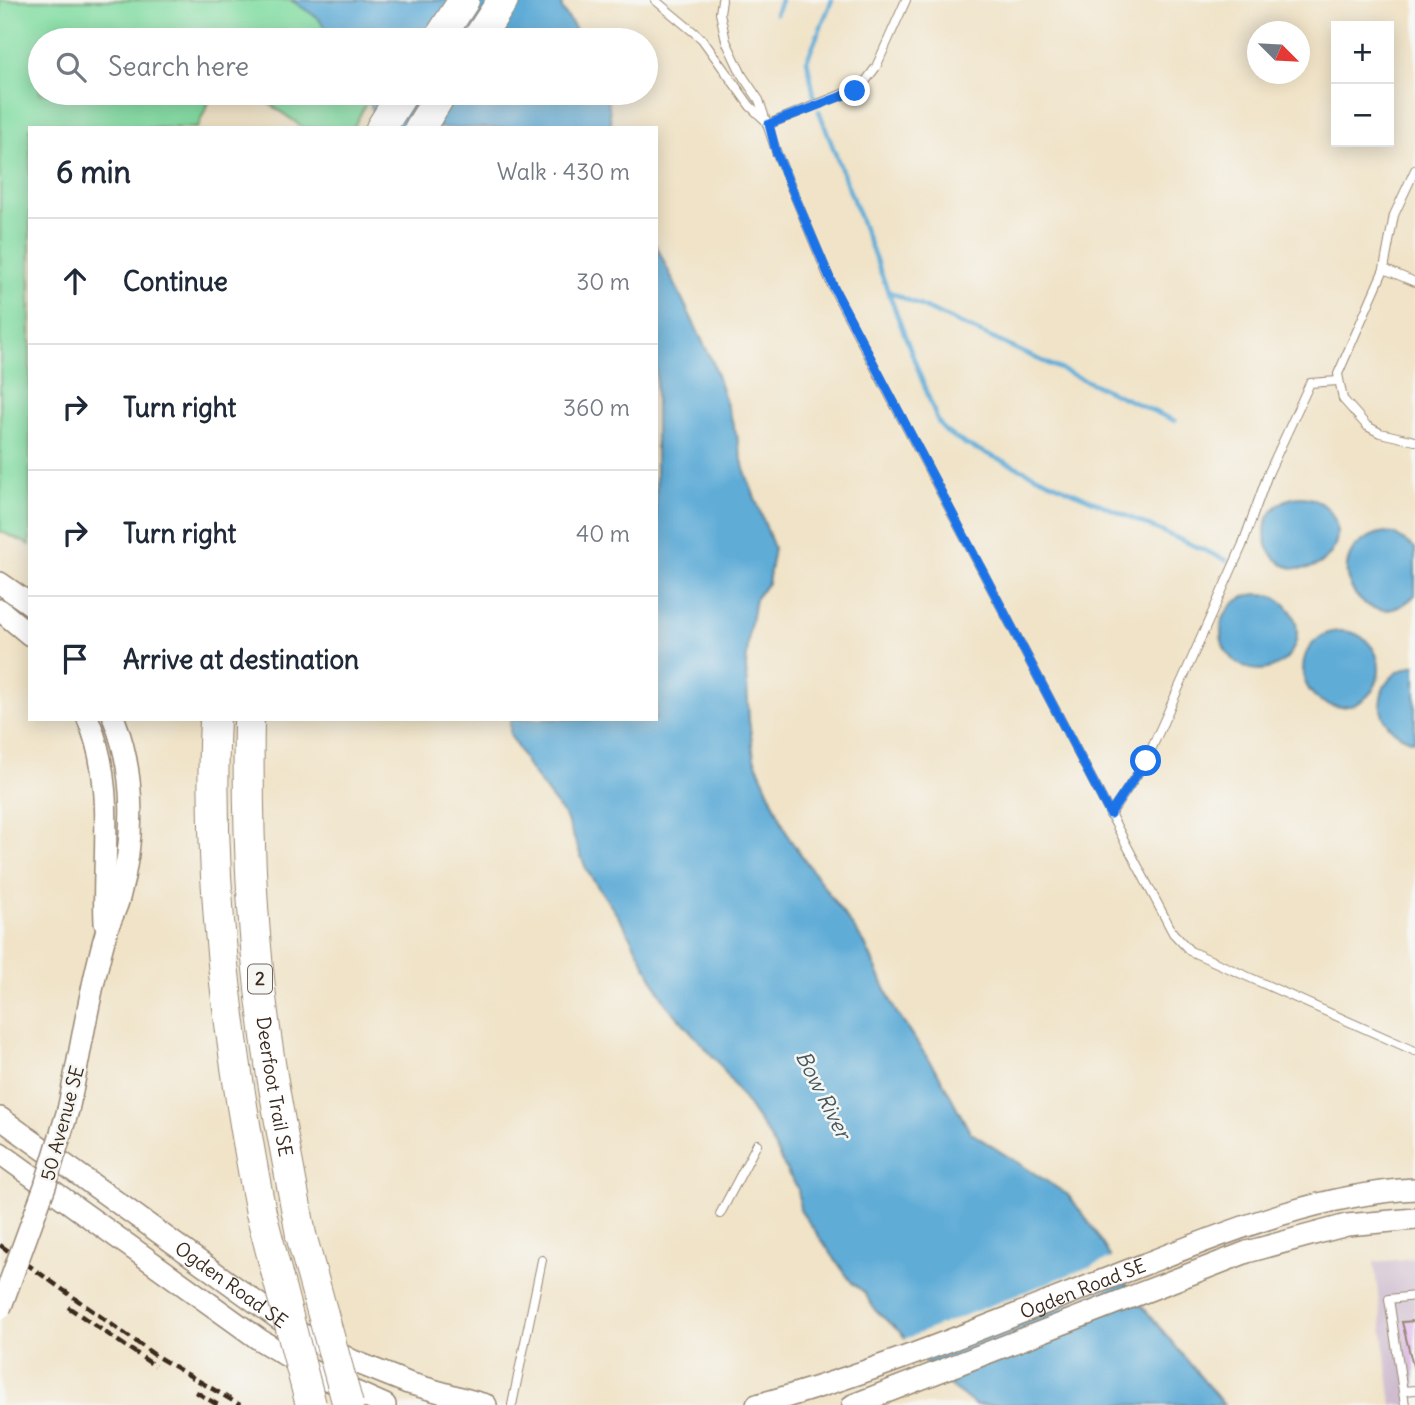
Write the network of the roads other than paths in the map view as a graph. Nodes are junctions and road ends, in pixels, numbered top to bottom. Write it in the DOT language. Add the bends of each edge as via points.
graph roads {
  1 [pos="464,0"];
  2 [pos="503,0"];
  3 [pos="655,0"];
  4 [pos="722,0"];
  5 [pos="906,0"];
  6 [pos="446,28"];
  7 [pos="485,28"];
  8 [pos="395,105"];
  9 [pos="434,105"];
  10 [pos="769,124"];
  11 [pos="382,126"];
  12 [pos="421,126"];
  13 [pos="1415,170"];
  14 [pos="1384,269"];
  15 [pos="1415,282"];
  16 [pos="1338,381"];
  17 [pos="1415,441"];
  18 [pos="0,583"];
  19 [pos="28,603"];
  20 [pos="0,610"];
  21 [pos="28,633"];
  22 [pos="89,721"];
  23 [pos="115,721"];
  24 [pos="215,721"];
  25 [pos="249,721"];
  26 [pos="1110,814"];
  27 [pos="106,932"];
  28 [pos="1415,1051"];
  29 [pos="0,1118"];
  30 [pos="757,1144"];
  31 [pos="0,1153"];
  32 [pos="1415,1189"];
  33 [pos="720,1214"];
  34 [pos="1415,1219"];
  35 [pos="542,1260"];
  36 [pos="1415,1296"];
  37 [pos="0,1309"];
  38 [pos="1415,1390"];
  39 [pos="1403,1391"];
  40 [pos="311,1405"];
  41 [pos="348,1405"];
  42 [pos="385,1405"];
  43 [pos="486,1405"];
  44 [pos="512,1405"];
  45 [pos="757,1405"];
  46 [pos="853,1405"];
  47 [pos="1405,1405"];
  1 -- 6 [label="highway"];
  2 -- 7 [label="highway"];
  3 -- 10 [label="lane" via="702,39 750,106"];
  4 -- 10 [label="lane" via="726,41"];
  5 -- 10 [label="lane" via="876,67 862,86"];
  8 -- 11 [label="highway"];
  9 -- 12 [label="highway"];
  10 -- 26 [label="lane" via="776,152 834,288"];
  13 -- 14 [label="lane" via="1394,215"];
  14 -- 15 [label="lane"];
  14 -- 16 [label="lane"];
  16 -- 17 [label="lane" via="1343,399 1367,426"];
  16 -- 26 [label="lane" via="1310,383 1146,761"];
  18 -- 19 [label="street"];
  20 -- 21 [label="street"];
  22 -- 27 [label="street, 50 Avenue SE" via="102,762 108,806"];
  23 -- 27 [label="street, 50 Avenue SE" via="131,803 128,856"];
  24 -- 40 [label="highway, Deerfoot Trail SE / 2, bridge" via="225,977 244,1127 261,1213"];
  25 -- 41 [label="highway, Deerfoot Trail SE / 2, bridge" via="250,843 270,1061 301,1235"];
  26 -- 28 [label="lane" via="1173,933 1190,951"];
  27 -- 37 [label="street, 50 Avenue SE, bridge" via="68,1110"];
  29 -- 43 [label="street, Ogden Road SE" via="296,1331 408,1383"];
  30 -- 33 [label="lane"];
  31 -- 42 [label="street, Ogden Road SE" via="260,1340 324,1378"];
  32 -- 45 [label="street, Ogden Road SE" via="1327,1203 1243,1226 862,1374"];
  34 -- 46 [label="street, Ogden Road SE" via="1347,1225 1247,1252"];
  35 -- 44 [label="lane"];
  36 -- 39 [label="lane" via="1389,1298"];
  38 -- 39 [label="lane"];
  39 -- 47 [label="lane"];
}
